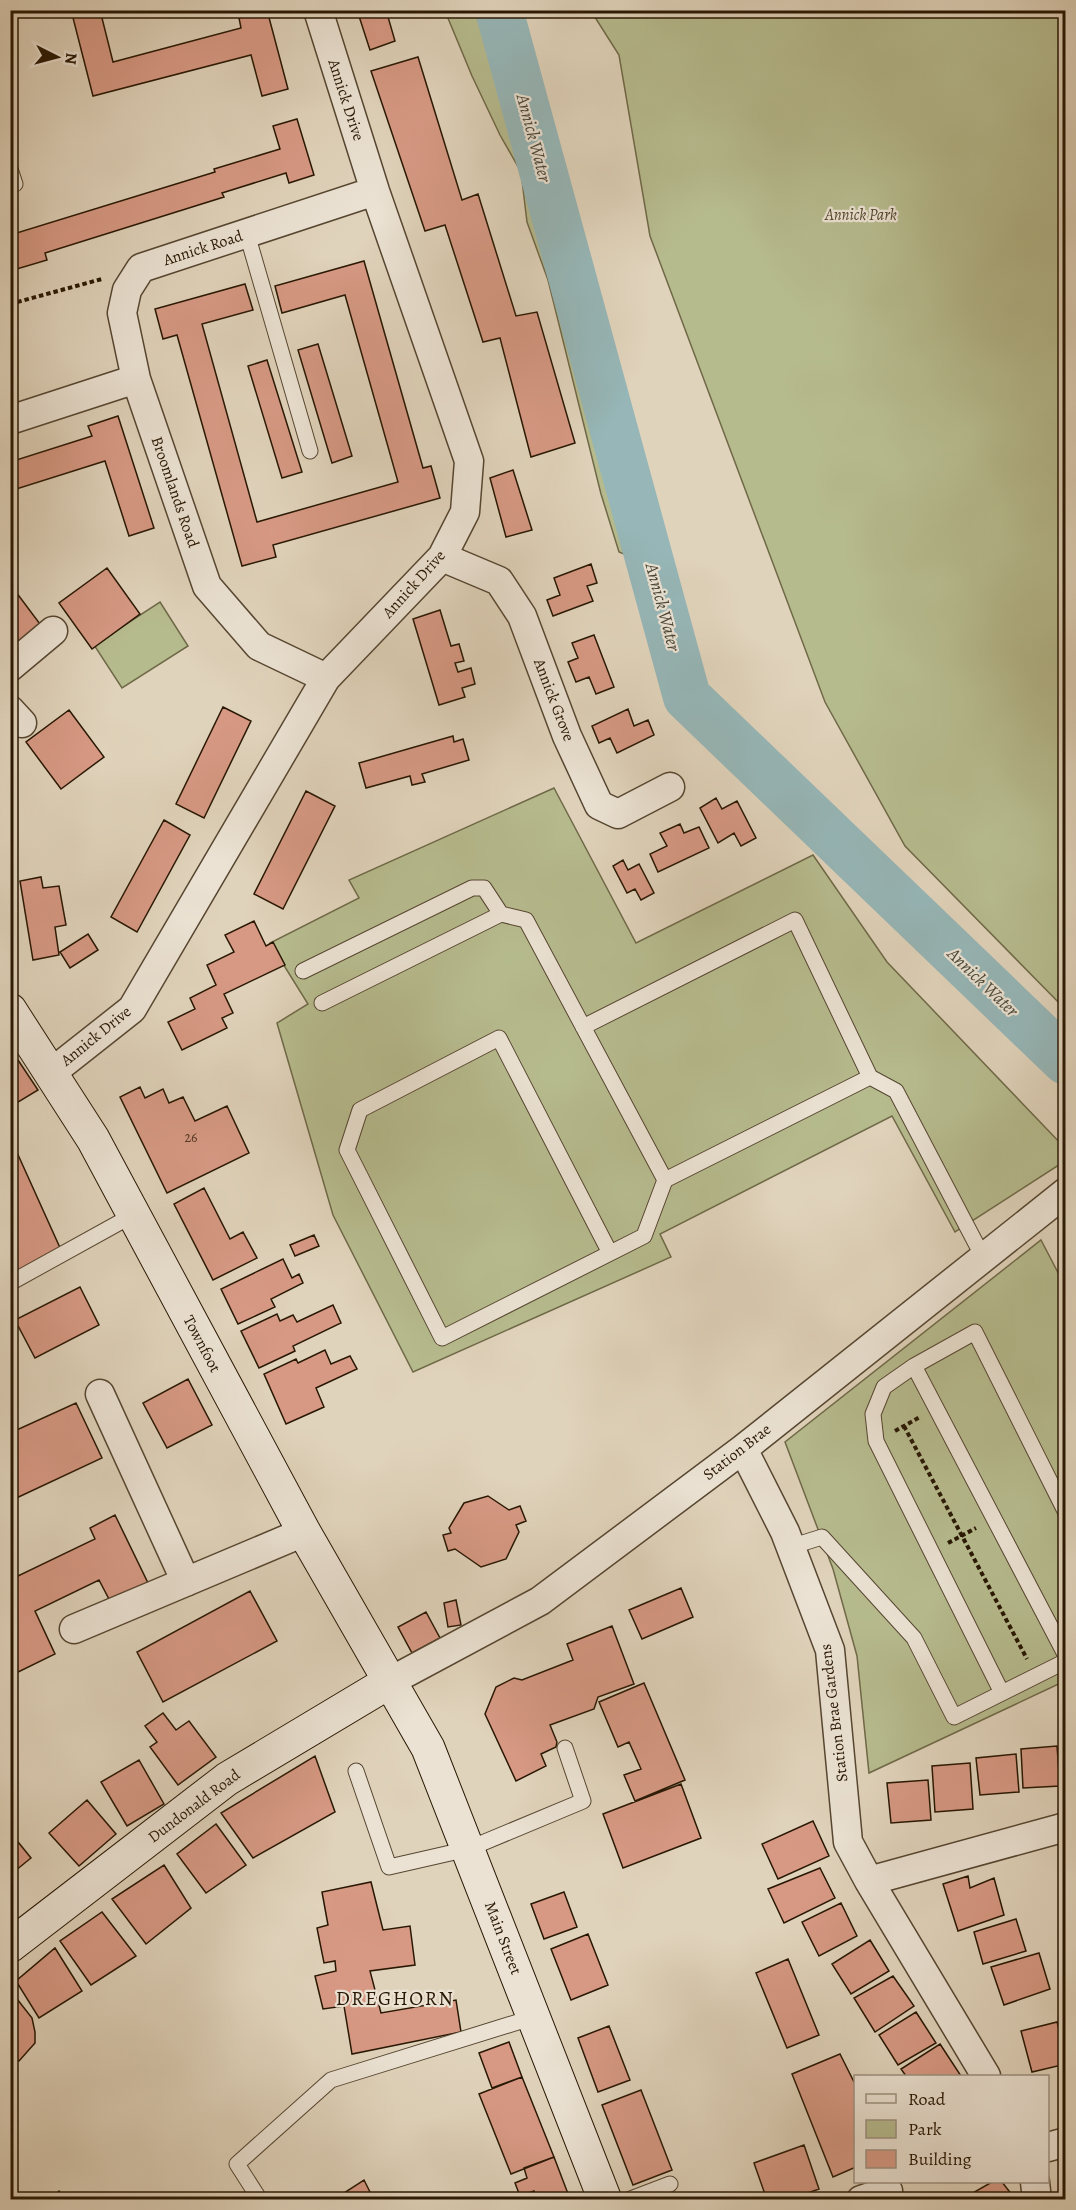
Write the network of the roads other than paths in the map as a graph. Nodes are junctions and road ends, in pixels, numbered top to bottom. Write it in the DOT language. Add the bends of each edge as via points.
graph roads {
  1 [pos="318,10"];
  2 [pos="375,191"];
  3 [pos="247,234"];
  4 [pos="136,379"];
  5 [pos="10,420"];
  6 [pos="310,451"];
  7 [pos="442,557"];
  8 [pos="53,631"];
  9 [pos="10,667"];
  10 [pos="326,678"];
  11 [pos="670,788"];
  12 [pos="501,914"];
  13 [pos="303,971"];
  14 [pos="321,1003"];
  15 [pos="10,1010"];
  16 [pos="583,1027"];
  17 [pos="51,1072"];
  18 [pos="870,1077"];
  19 [pos="665,1180"];
  20 [pos="1065,1192"];
  21 [pos="132,1215"];
  22 [pos="610,1253"];
  23 [pos="983,1257"];
  24 [pos="10,1283"];
  25 [pos="914,1366"];
  26 [pos="100,1394"];
  27 [pos="743,1449"];
  28 [pos="1065,1513"];
  29 [pos="304,1532"];
  30 [pos="790,1547"];
  31 [pos="186,1582"];
  32 [pos="74,1629"];
  33 [pos="1065,1656"];
  34 [pos="1065,1661"];
  35 [pos="389,1682"];
  36 [pos="1002,1693"];
  37 [pos="565,1748"];
  38 [pos="357,1772"];
  39 [pos="1062,1828"];
  40 [pos="468,1849"];
  41 [pos="870,1881"];
  42 [pos="10,1946"];
  43 [pos="534,2017"];
  44 [pos="985,2075"];
  45 [pos="1065,2142"];
  46 [pos="1049,2146"];
  47 [pos="1035,2183"];
  48 [pos="670,2184"];
  49 [pos="260,2199"];
  50 [pos="605,2199"];
  51 [pos="628,2199"];
  52 [pos="1037,2199"];
  1 -- 2 [label="street, Annick Drive"];
  2 -- 3 [label="street, Annick Road"];
  2 -- 7 [label="street, Annick Drive" via="469,461 465,512"];
  3 -- 4 [label="street, Annick Road" via="141,268 127,290 122,313"];
  3 -- 6 [label="lane"];
  4 -- 5 [label="street"];
  4 -- 10 [label="street, Broomlands Road" via="207,586 259,646"];
  7 -- 10 [label="street, Annick Drive"];
  7 -- 11 [label="street, Annick Grove" via="499,581 522,616 567,736 599,805 618,814"];
  8 -- 9 [label="street"];
  10 -- 17 [label="street, Annick Drive" via="132,1009"];
  12 -- 13 [label="lane" via="484,888 472,888"];
  12 -- 14 [label="lane"];
  12 -- 16 [label="lane" via="526,920"];
  15 -- 17 [label="main road, Townfoot"];
  16 -- 18 [label="lane" via="795,920"];
  16 -- 19 [label="lane"];
  17 -- 21 [label="main road, Townfoot" via="93,1139"];
  18 -- 19 [label="lane"];
  18 -- 23 [label="lane" via="896,1091"];
  19 -- 22 [label="lane" via="644,1236"];
  20 -- 23 [label="street, Station Brae"];
  21 -- 24 [label="lane"];
  21 -- 29 [label="main road, Townfoot"];
  22 -- 22 [label="lane" via="499,1038 360,1110 347,1150 442,1338"];
  23 -- 27 [label="street, Station Brae"];
  25 -- 28 [label="lane" via="975,1332"];
  25 -- 33 [label="lane"];
  25 -- 36 [label="lane" via="884,1387 873,1414 876,1441"];
  26 -- 31 [label="street"];
  27 -- 30 [label="street, Station Brae Gardens"];
  27 -- 35 [label="street, Station Brae" via="540,1601"];
  29 -- 31 [label="street"];
  29 -- 35 [label="main road, Townfoot"];
  30 -- 36 [label="lane" via="822,1537 914,1638 954,1717"];
  30 -- 41 [label="street, Station Brae Gardens" via="830,1650 848,1842"];
  31 -- 32 [label="street"];
  34 -- 36 [label="lane"];
  35 -- 40 [label="main road, Main Street" via="428,1748"];
  35 -- 42 [label="main road, Dundonald Road" via="227,1779"];
  37 -- 40 [label="lane" via="583,1802"];
  38 -- 40 [label="lane" via="389,1867"];
  39 -- 41 [label="street"];
  40 -- 43 [label="main road, Main Street"];
  41 -- 44 [label="street, Station Brae Gardens"];
  43 -- 49 [label="lane" via="331,2080 237,2164"];
  43 -- 50 [label="main road, Main Street"];
  45 -- 46 [label="street"];
  47 -- 52 [label="street"];
  48 -- 51 [label="lane"];
}
